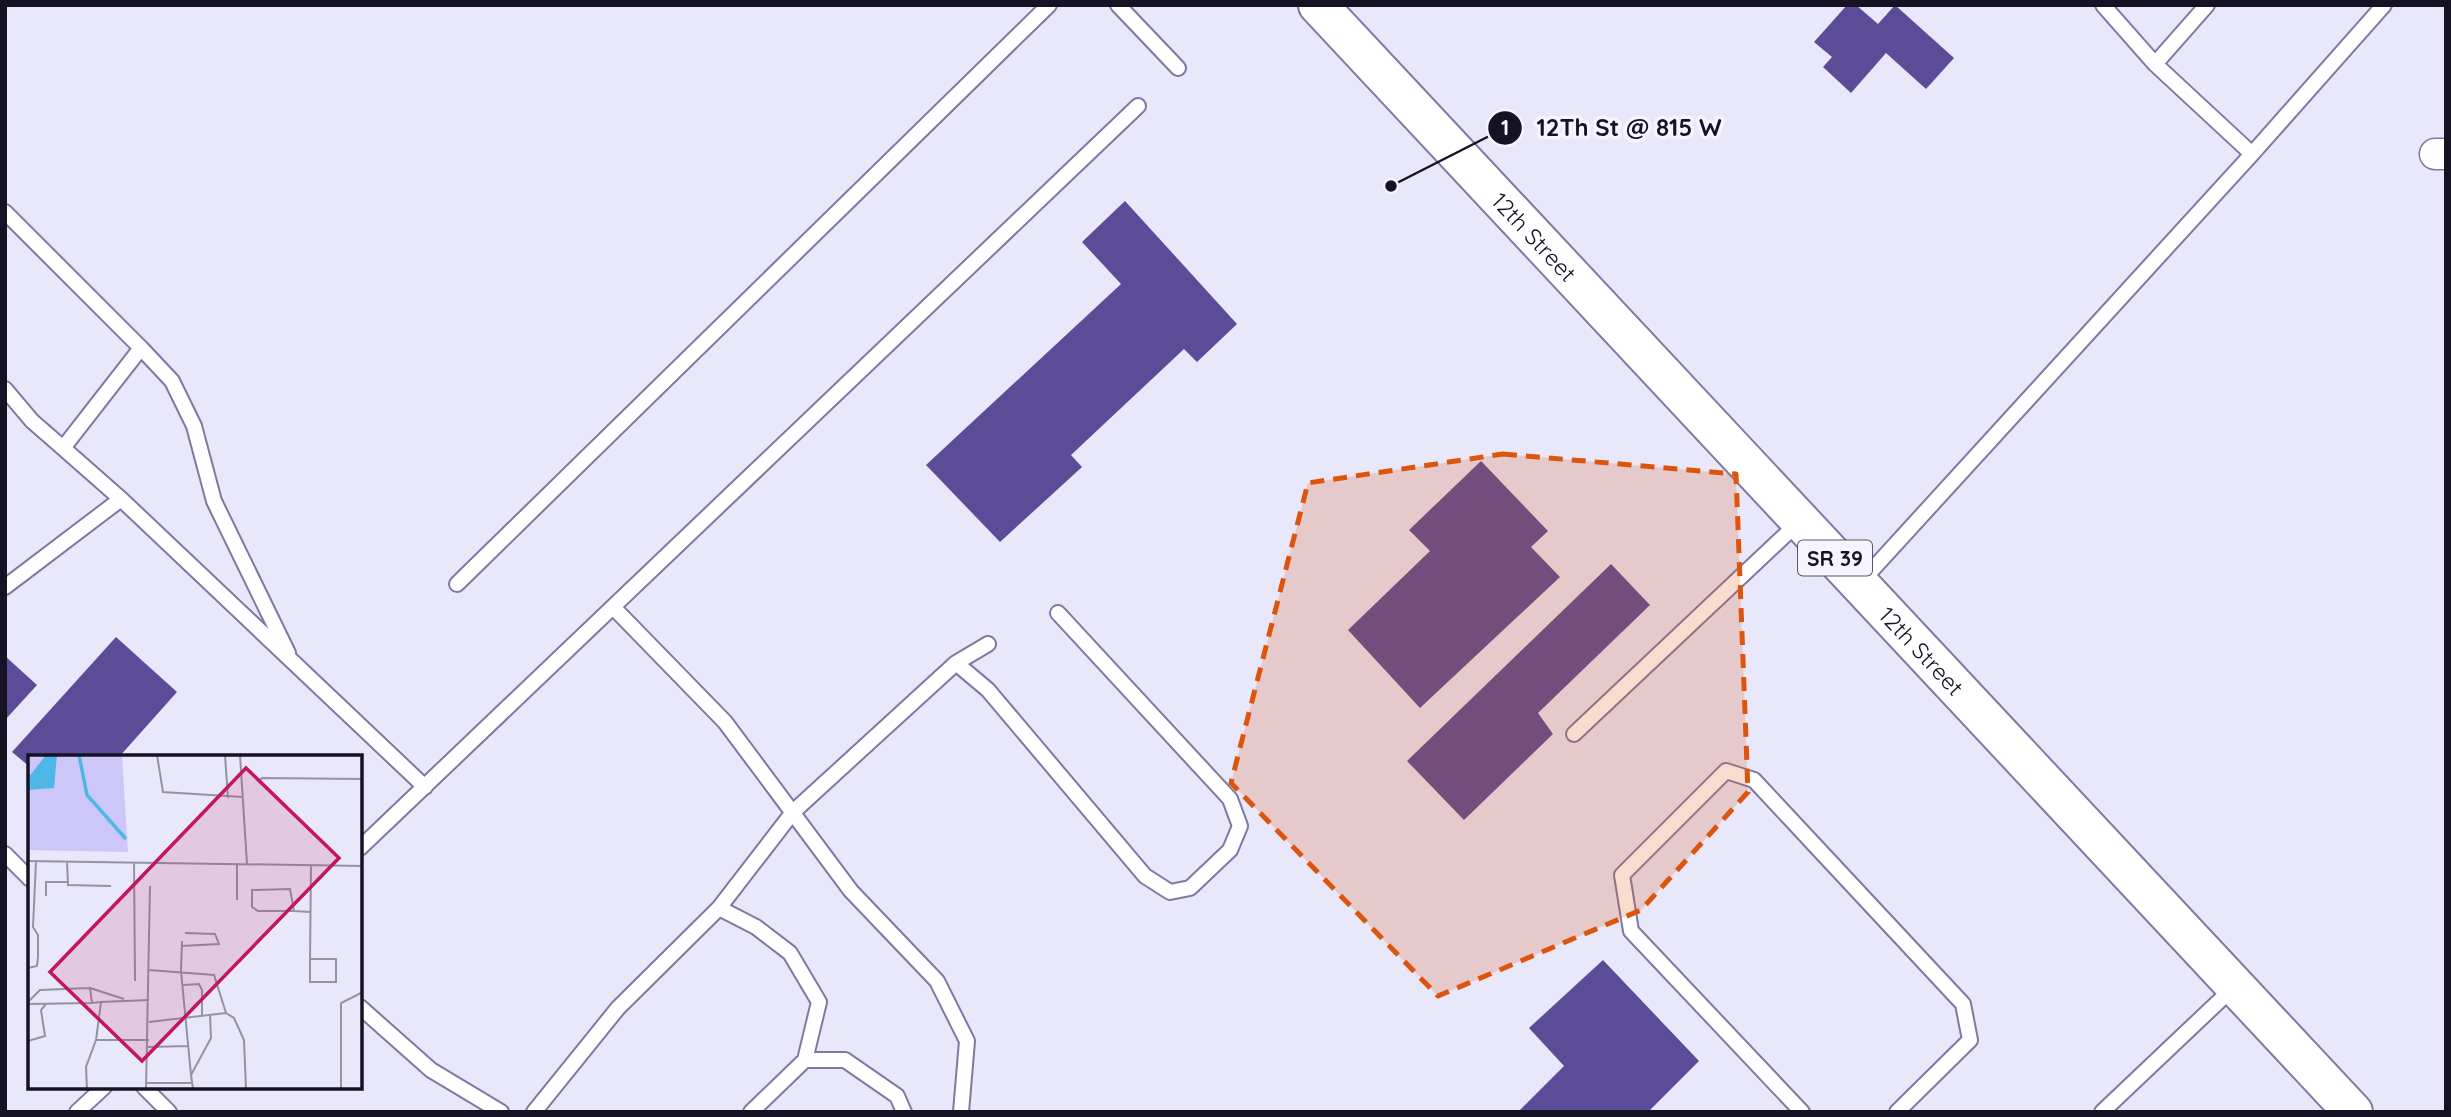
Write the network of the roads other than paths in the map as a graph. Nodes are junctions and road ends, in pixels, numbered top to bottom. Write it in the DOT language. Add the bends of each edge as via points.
graph roads {
  1 [pos="1049,5"];
  2 [pos="1118,5"];
  3 [pos="1318,5"];
  4 [pos="2103,5"];
  5 [pos="2207,5"];
  6 [pos="2384,5"];
  7 [pos="2155,64"];
  8 [pos="1178,68"];
  9 [pos="1138,106"];
  10 [pos="2252,154"];
  11 [pos="5,212"];
  12 [pos="141,348"];
  13 [pos="5,389"];
  14 [pos="63,448"];
  15 [pos="121,499"];
  16 [pos="1800,521"];
  17 [pos="457,584"];
  18 [pos="1859,584"];
  19 [pos="5,587"];
  20 [pos="613,607"];
  21 [pos="1058,613"];
  22 [pos="988,644"];
  23 [pos="291,660"];
  24 [pos="956,663"];
  25 [pos="1574,734"];
  26 [pos="425,788"];
  27 [pos="793,812"];
  28 [pos="362,846"];
  29 [pos="5,854"];
  30 [pos="28,877"];
  31 [pos="719,908"];
  32 [pos="2235,986"];
  33 [pos="362,1009"];
  34 [pos="805,1060"];
  35 [pos="102,1089"];
  36 [pos="146,1089"];
  37 [pos="77,1112"];
  38 [pos="169,1112"];
  39 [pos="501,1112"];
  40 [pos="534,1112"];
  41 [pos="751,1112"];
  42 [pos="904,1112"];
  43 [pos="961,1112"];
  44 [pos="1802,1112"];
  45 [pos="1897,1112"];
  46 [pos="2102,1112"];
  47 [pos="2353,1112"];
  1 -- 17 [label="lane"];
  2 -- 8 [label="lane"];
  3 -- 16 [label="main road, 12th Street / SR 39"];
  4 -- 7 [label="lane"];
  5 -- 7 [label="lane"];
  6 -- 10 [label="lane"];
  7 -- 10 [label="lane"];
  9 -- 20 [label="lane"];
  10 -- 18 [label="lane"];
  11 -- 12 [label="lane"];
  12 -- 14 [label="lane"];
  12 -- 23 [label="lane" via="172,382 194,426 214,501"];
  13 -- 14 [label="lane"];
  14 -- 15 [label="lane"];
  15 -- 19 [label="lane"];
  15 -- 23 [label="lane"];
  16 -- 18 [label="main road, 12th Street / SR 39"];
  16 -- 25 [label="lane"];
  18 -- 32 [label="main road, 12th Street / SR 39"];
  20 -- 26 [label="lane"];
  20 -- 27 [label="lane" via="725,722"];
  21 -- 24 [label="lane" via="1230,799 1240,826 1230,850 1190,888 1170,892 1144,876 988,690"];
  22 -- 24 [label="lane"];
  23 -- 26 [label="lane"];
  24 -- 27 [label="lane"];
  26 -- 28 [label="lane"];
  27 -- 31 [label="lane"];
  27 -- 43 [label="lane" via="852,891 937,981 967,1041"];
  29 -- 30 [label="lane"];
  31 -- 34 [label="lane" via="790,953 819,1002"];
  31 -- 40 [label="lane" via="618,1008"];
  32 -- 46 [label="lane"];
  32 -- 47 [label="main road, 12th Street / SR 39"];
  33 -- 39 [label="lane" via="431,1070"];
  34 -- 41 [label="lane"];
  34 -- 42 [label="lane" via="845,1060 897,1096"];
  35 -- 37 [label="lane"];
  36 -- 38 [label="lane"];
  44 -- 45 [label="lane" via="1631,931 1622,875 1726,771 1754,780 1963,1004 1969,1040"];
}
